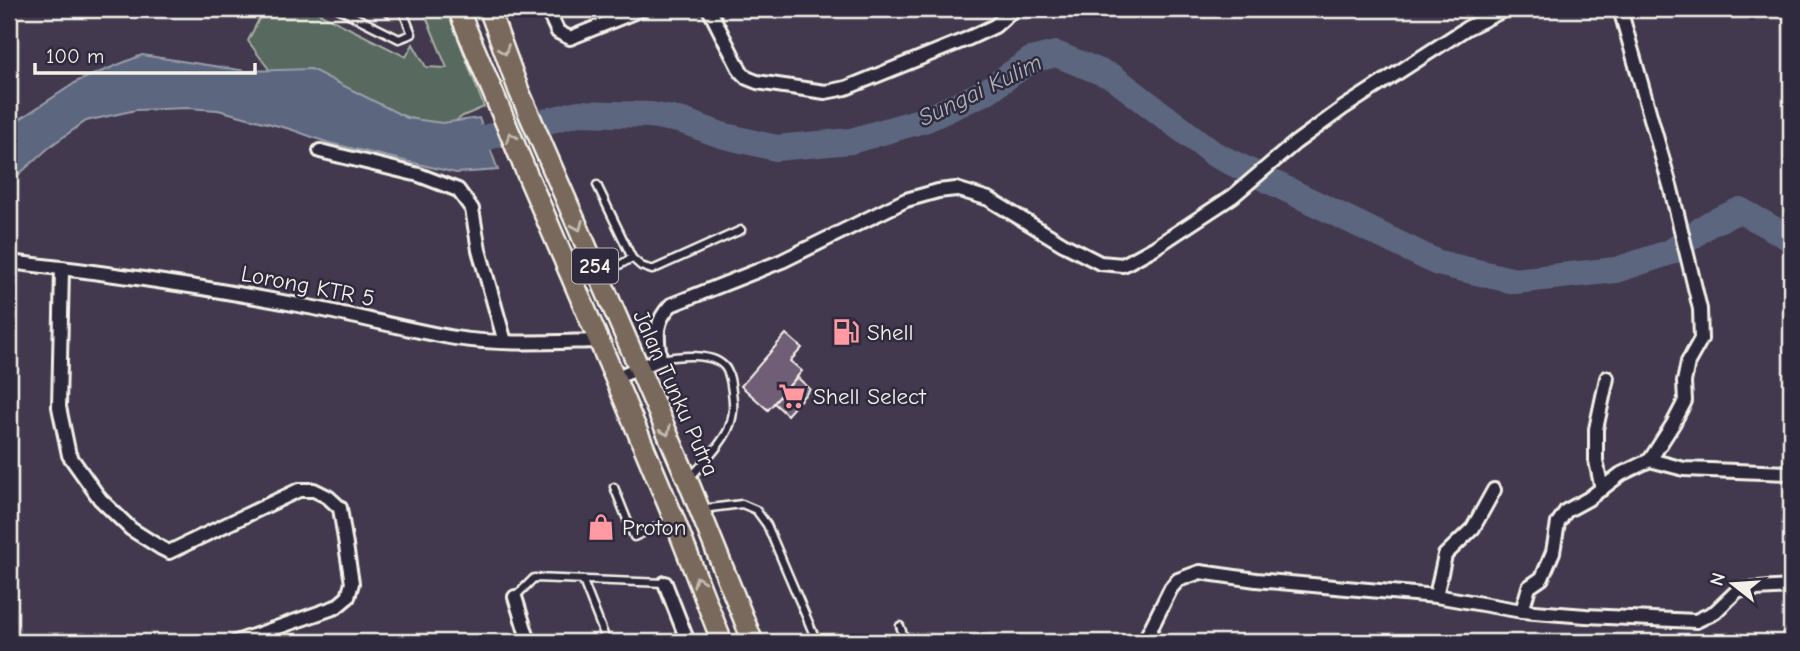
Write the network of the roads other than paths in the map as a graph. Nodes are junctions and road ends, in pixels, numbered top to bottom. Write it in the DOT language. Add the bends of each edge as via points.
graph roads {
  1 [pos="339,9"];
  2 [pos="402,9"];
  3 [pos="458,9"];
  4 [pos="489,9"];
  5 [pos="547,9"];
  6 [pos="642,9"];
  7 [pos="709,9"];
  8 [pos="1014,9"];
  9 [pos="1506,9"];
  10 [pos="1620,9"];
  11 [pos="320,151"];
  12 [pos="597,185"];
  13 [pos="741,230"];
  14 [pos="632,258"];
  15 [pos="9,262"];
  16 [pos="62,268"];
  17 [pos="599,276"];
  18 [pos="599,341"];
  19 [pos="505,342"];
  20 [pos="660,359"];
  21 [pos="638,369"];
  22 [pos="615,378"];
  23 [pos="1607,378"];
  24 [pos="1650,460"];
  25 [pos="1791,473"];
  26 [pos="688,481"];
  27 [pos="614,487"];
  28 [pos="1602,489"];
  29 [pos="1494,490"];
  30 [pos="700,509"];
  31 [pos="674,519"];
  32 [pos="583,581"];
  33 [pos="665,583"];
  34 [pos="1791,587"];
  35 [pos="1436,596"];
  36 [pos="515,597"];
  37 [pos="1522,611"];
  38 [pos="900,626"];
  39 [pos="236,642"];
  40 [pos="529,642"];
  41 [pos="607,642"];
  42 [pos="688,642"];
  43 [pos="722,642"];
  44 [pos="753,642"];
  45 [pos="817,642"];
  46 [pos="905,642"];
  47 [pos="1144,642"];
  1 -- 2 [label="lane" via="399,39 412,34"];
  18 -- 3 [label="main road, 254, one-way"];
  4 -- 17 [label="main road, Jalan Tunku Putra / 254, one-way"];
  5 -- 6 [label="street" via="558,32 570,38"];
  7 -- 8 [label="street" via="747,78 825,92 846,88 967,39 995,26"];
  9 -- 20 [label="street" via="1343,108 1233,196 1123,265 1100,263 989,199 956,189 938,191 906,200 782,261 671,305 661,315"];
  10 -- 24 [label="street" via="1700,309 1701,340 1688,362 1685,401"];
  11 -- 19 [label="street" via="419,175 458,190 472,209 478,250"];
  12 -- 14 [label="lane"];
  13 -- 14 [label="lane" via="652,270"];
  14 -- 17 [label="lane"];
  15 -- 16 [label="street, Lorong KTR 5"];
  16 -- 19 [label="street, Lorong KTR 5" via="250,296 456,338"];
  16 -- 39 [label="street" via="59,407 69,455 100,499 131,529 169,552 299,489 314,490 340,508 352,583 348,597 335,607"];
  17 -- 21 [label="main road, Jalan Tunku Putra / 254"];
  18 -- 19 [label="street, Lorong KTR 5"];
  18 -- 22 [label="main road, 254"];
  20 -- 21 [label="street"];
  20 -- 26 [label="lane" via="706,358 725,367 730,381 733,413 728,429"];
  21 -- 22 [label="street"];
  21 -- 26 [label="main road, Jalan Tunku Putra / 254, one-way"];
  22 -- 31 [label="main road, 254"];
  23 -- 28 [label="street" via="1596,429"];
  24 -- 25 [label="street" via="1684,468"];
  24 -- 28 [label="street"];
  26 -- 30 [label="main road, Jalan Tunku Putra / 254"];
  27 -- 31 [label="lane" via="634,537"];
  28 -- 37 [label="street" via="1566,511 1558,523 1553,552 1542,578 1529,587"];
  29 -- 35 [label="street" via="1473,528 1445,555"];
  30 -- 44 [label="main road, Jalan Tunku Putra / 254"];
  30 -- 45 [label="lane" via="743,504 756,510 767,525"];
  43 -- 31 [label="main road, 254, one-way"];
  32 -- 33 [label="lane"];
  32 -- 36 [label="lane" via="534,578"];
  32 -- 41 [label="lane"];
  33 -- 42 [label="street"];
  34 -- 37 [label="street" via="1738,590 1715,612 1696,621"];
  35 -- 37 [label="street"];
  35 -- 47 [label="street" via="1200,572 1178,580 1171,588"];
  36 -- 40 [label="street"];
  38 -- 46 [label="lane"];
}
